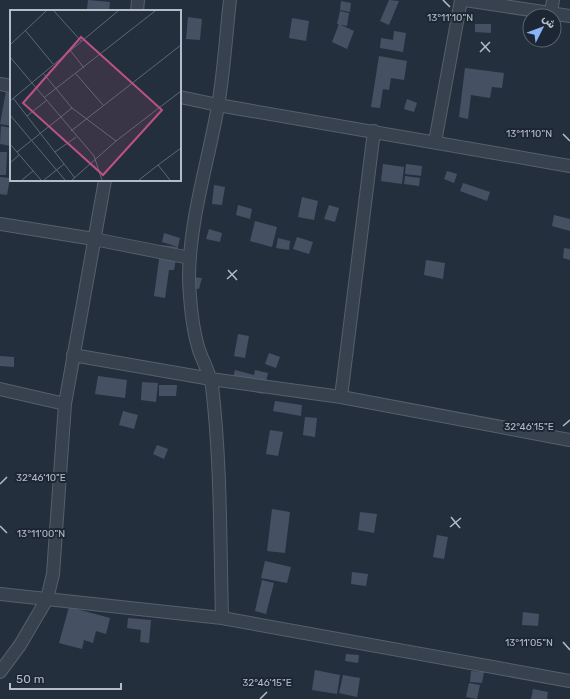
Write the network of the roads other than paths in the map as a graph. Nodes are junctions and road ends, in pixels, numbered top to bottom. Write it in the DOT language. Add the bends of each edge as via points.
graph roads {
  1 [pos="138,0"];
  2 [pos="230,0"];
  3 [pos="461,0"];
  4 [pos="465,0"];
  5 [pos="522,9"];
  6 [pos="136,10"];
  7 [pos="0,84"];
  8 [pos="10,86"];
  9 [pos="181,97"];
  10 [pos="218,105"];
  11 [pos="374,131"];
  12 [pos="435,142"];
  13 [pos="570,166"];
  14 [pos="106,181"];
  15 [pos="0,224"];
  16 [pos="94,238"];
  17 [pos="190,258"];
  18 [pos="73,355"];
  19 [pos="211,379"];
  20 [pos="0,389"];
  21 [pos="341,397"];
  22 [pos="65,404"];
  23 [pos="570,440"];
  24 [pos="0,594"];
  25 [pos="47,599"];
  26 [pos="222,618"];
  27 [pos="0,672"];
  28 [pos="570,681"];
  1 -- 6 [label="street"];
  2 -- 10 [label="street"];
  3 -- 12 [label="street"];
  4 -- 5 [label="street"];
  7 -- 8 [label="street"];
  9 -- 10 [label="street"];
  10 -- 11 [label="street"];
  10 -- 17 [label="street" via="192,232"];
  11 -- 12 [label="street"];
  11 -- 21 [label="street"];
  12 -- 13 [label="street"];
  14 -- 16 [label="street"];
  15 -- 16 [label="street"];
  16 -- 17 [label="street"];
  16 -- 18 [label="street"];
  17 -- 19 [label="street" via="189,280 194,328"];
  18 -- 19 [label="street"];
  18 -- 22 [label="street"];
  19 -- 21 [label="street"];
  19 -- 26 [label="street" via="217,444"];
  20 -- 22 [label="street"];
  21 -- 23 [label="street"];
  22 -- 25 [label="street" via="53,574"];
  24 -- 25 [label="street"];
  25 -- 26 [label="street"];
  25 -- 27 [label="street" via="20,645"];
  26 -- 28 [label="street"];
}
